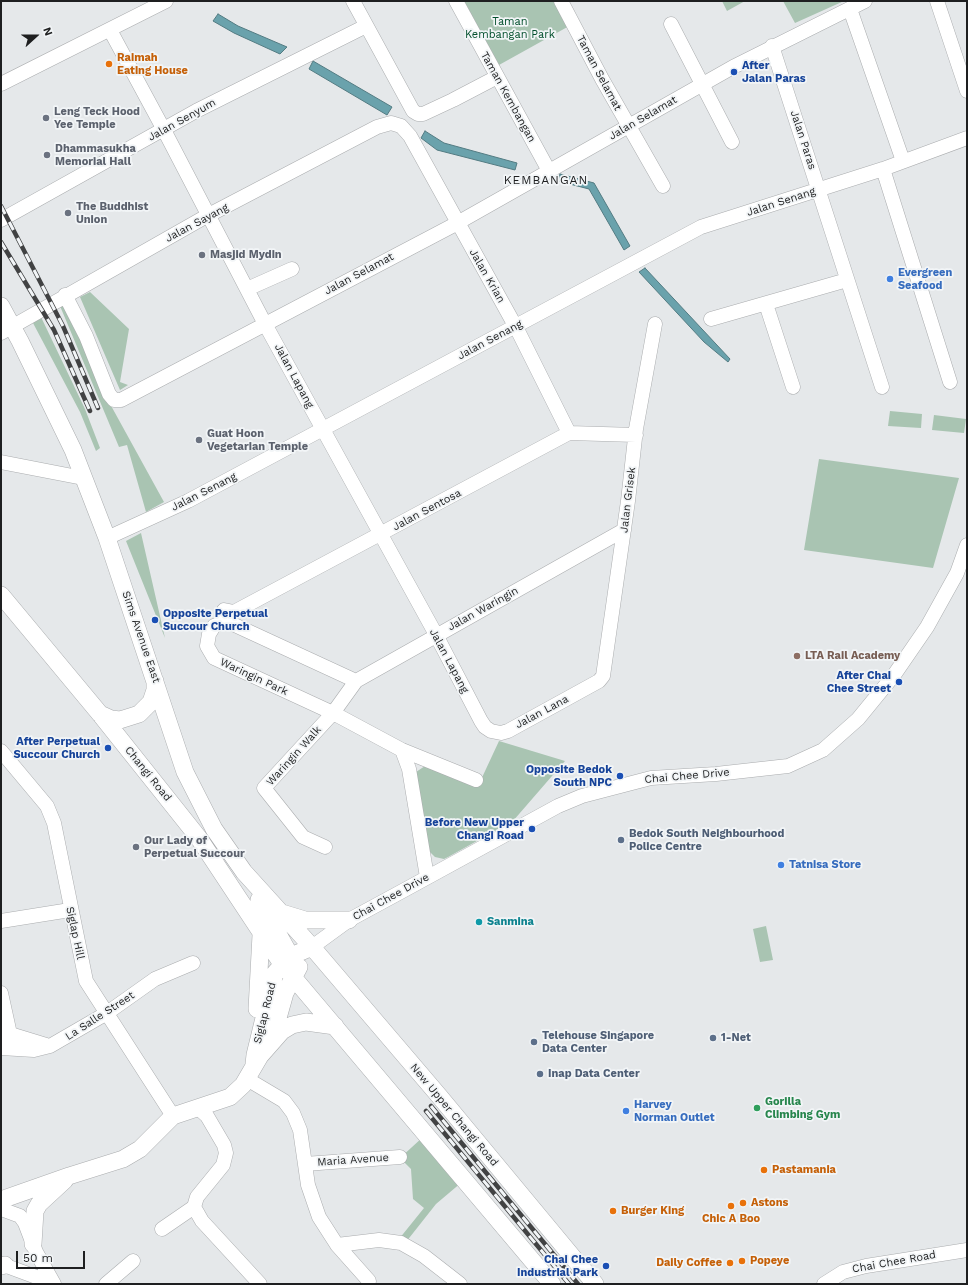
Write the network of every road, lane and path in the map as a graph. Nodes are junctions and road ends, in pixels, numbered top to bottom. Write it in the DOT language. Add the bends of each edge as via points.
graph roads {
  1 [pos="150,1"];
  2 [pos="166,1"];
  3 [pos="352,1"];
  4 [pos="456,1"];
  5 [pos="561,1"];
  6 [pos="866,1"];
  7 [pos="937,1"];
  8 [pos="850,9"];
  9 [pos="671,24"];
  10 [pos="366,26"];
  11 [pos="110,30"];
  12 [pos="772,46"];
  13 [pos="1,76"];
  14 [pos="497,77"];
  15 [pos="1,84"];
  16 [pos="702,84"];
  17 [pos="967,92"];
  18 [pos="398,124"];
  19 [pos="629,127"];
  20 [pos="164,130"];
  21 [pos="967,138"];
  22 [pos="732,142"];
  23 [pos="903,161"];
  24 [pos="883,169"];
  25 [pos="549,171"];
  26 [pos="662,186"];
  27 [pos="819,190"];
  28 [pos="209,215"];
  29 [pos="1,220"];
  30 [pos="457,223"];
  31 [pos="292,270"];
  32 [pos="847,280"];
  33 [pos="248,289"];
  34 [pos="66,295"];
  35 [pos="766,304"];
  36 [pos="1,306"];
  37 [pos="711,319"];
  38 [pos="265,324"];
  39 [pos="655,324"];
  40 [pos="515,327"];
  41 [pos="7,330"];
  42 [pos="950,382"];
  43 [pos="793,387"];
  44 [pos="882,387"];
  45 [pos="322,429"];
  46 [pos="569,433"];
  47 [pos="636,434"];
  48 [pos="1,462"];
  49 [pos="83,478"];
  50 [pos="624,530"];
  51 [pos="380,535"];
  52 [pos="107,538"];
  53 [pos="967,545"];
  54 [pos="1,595"];
  55 [pos="225,615"];
  56 [pos="436,635"];
  57 [pos="603,676"];
  58 [pos="155,679"];
  59 [pos="356,681"];
  60 [pos="333,713"];
  61 [pos="100,714"];
  62 [pos="481,721"];
  63 [pos="402,750"];
  64 [pos="1,751"];
  65 [pos="476,780"];
  66 [pos="325,847"];
  67 [pos="244,872"];
  68 [pos="427,877"];
  69 [pos="70,910"];
  70 [pos="280,912"];
  71 [pos="349,920"];
  72 [pos="1,921"];
  73 [pos="261,935"];
  74 [pos="312,947"];
  75 [pos="193,963"];
  76 [pos="288,965"];
  77 [pos="1,993"];
  78 [pos="107,1013"];
  79 [pos="335,1026"];
  80 [pos="5,1036"];
  81 [pos="50,1046"];
  82 [pos="270,1047"];
  83 [pos="1,1048"];
  84 [pos="252,1068"];
  85 [pos="198,1108"];
  86 [pos="171,1113"];
  87 [pos="400,1157"];
  88 [pos="305,1164"];
  89 [pos="69,1176"];
  90 [pos="1,1200"];
  91 [pos="194,1207"];
  92 [pos="1,1209"];
  93 [pos="162,1229"];
  94 [pos="33,1244"];
  95 [pos="337,1245"];
  96 [pos="967,1250"];
  97 [pos="967,1255"];
  98 [pos="133,1261"];
  99 [pos="2,1265"];
  100 [pos="44,1277"];
  101 [pos="369,1281"];
  102 [pos="54,1284"];
  103 [pos="106,1284"];
  104 [pos="260,1284"];
  105 [pos="460,1284"];
  106 [pos="552,1284"];
  107 [pos="595,1284"];
  108 [pos="824,1284"];
  109 [pos="833,1284"];
  1 -- 13 [label="street"];
  2 -- 11 [label="street"];
  3 -- 10 [label="street"];
  4 -- 14 [label="street, Taman Kembangan"];
  5 -- 19 [label="street, Taman Selamat"];
  6 -- 8 [label="street, Jalan Selamat"];
  7 -- 17 [label="street"];
  8 -- 12 [label="street, Jalan Selamat"];
  8 -- 23 [label="street"];
  9 -- 16 [label="street"];
  10 -- 14 [label="street" via="418,114 447,103"];
  10 -- 20 [label="street, Jalan Senyum" via="283,66"];
  11 -- 15 [label="street"];
  11 -- 20 [label="street, Jalan Lapang"];
  12 -- 16 [label="street, Jalan Selamat"];
  12 -- 27 [label="street, Jalan Paras"];
  14 -- 25 [label="street, Taman Kembangan"];
  16 -- 19 [label="street, Jalan Selamat"];
  16 -- 22 [label="street"];
  18 -- 28 [label="street, Jalan Sayang" via="377,127"];
  18 -- 30 [label="street, Jalan Krian" via="410,136"];
  19 -- 25 [label="street, Jalan Selamat"];
  19 -- 26 [label="street, Taman Selamat"];
  20 -- 28 [label="street, Jalan Lapang"];
  20 -- 29 [label="street, Jalan Senyum"];
  21 -- 23 [label="street, Jalan Senang"];
  23 -- 24 [label="street, Jalan Senang"];
  24 -- 27 [label="street, Jalan Senang"];
  24 -- 42 [label="street"];
  25 -- 30 [label="street, Jalan Selamat"];
  27 -- 32 [label="street, Jalan Paras"];
  27 -- 40 [label="street, Jalan Senang" via="701,227"];
  28 -- 33 [label="street, Jalan Lapang"];
  28 -- 34 [label="street, Jalan Sayang"];
  30 -- 38 [label="street, Jalan Selamat"];
  30 -- 40 [label="street, Jalan Krian"];
  31 -- 33 [label="street"];
  32 -- 35 [label="street"];
  32 -- 44 [label="street, Jalan Paras"];
  33 -- 38 [label="street, Jalan Lapang"];
  34 -- 38 [label="street, Jalan Selamat" via="86,336 109,394 114,400 129,396"];
  34 -- 41 [label="street, Jalan Sayang"];
  35 -- 37 [label="street"];
  35 -- 43 [label="street"];
  36 -- 41 [label="main road, Sims Avenue East"];
  38 -- 45 [label="street, Jalan Lapang"];
  39 -- 47 [label="street, Jalan Grisek"];
  40 -- 45 [label="street, Jalan Senang"];
  40 -- 46 [label="street, Jalan Krian"];
  41 -- 49 [label="main road, Sims Avenue East" via="58,418"];
  45 -- 51 [label="street, Jalan Lapang"];
  45 -- 52 [label="street, Jalan Senang" via="188,501"];
  46 -- 47 [label="street, Jalan Sentosa"];
  46 -- 51 [label="street, Jalan Sentosa"];
  47 -- 50 [label="street, Jalan Grisek"];
  48 -- 49 [label="street"];
  49 -- 52 [label="main road, Sims Avenue East"];
  50 -- 56 [label="street, Jalan Waringin"];
  50 -- 57 [label="street, Jalan Grisek"];
  51 -- 55 [label="street, Jalan Sentosa"];
  51 -- 56 [label="street, Jalan Lapang"];
  52 -- 58 [label="main road, Sims Avenue East"];
  53 -- 68 [label="street, Chai Chee Drive" via="957,573 927,627 894,675 858,719 823,750 788,766 651,778 582,796 558,806"];
  54 -- 61 [label="main road, Changi Road"];
  55 -- 59 [label="street"];
  55 -- 60 [label="street, Waringin Park" via="209,634 207,646 214,658"];
  56 -- 59 [label="street, Jalan Waringin"];
  56 -- 62 [label="street, Jalan Lapang"];
  57 -- 62 [label="street, Jalan Lana" via="599,681 505,732 491,731"];
  58 -- 61 [label="main road" via="153,696 148,707 139,714 120,720"];
  58 -- 67 [label="main road, Sims Avenue East" via="185,772 214,829"];
  59 -- 60 [label="street, Jalan Waringin"];
  60 -- 63 [label="street, Waringin Park"];
  60 -- 66 [label="street, Waringin Walk" via="264,788 303,837"];
  61 -- 73 [label="main road, Changi Road" via="198,837"];
  63 -- 65 [label="street, Waringin Park"];
  63 -- 68 [label="street" via="408,763"];
  64 -- 69 [label="street, Siglap Hill" via="47,806 54,823"];
  67 -- 70 [label="main road, Sims Avenue East"];
  67 -- 76 [label="main road"];
  68 -- 71 [label="street, Chai Chee Drive"];
  69 -- 72 [label="street"];
  69 -- 78 [label="street, Siglap Hill" via="86,981"];
  70 -- 71 [label="main road" via="304,920"];
  70 -- 74 [label="main road, Sims Avenue East"];
  71 -- 74 [label="street, Chai Chee Drive"];
  73 -- 76 [label="main road, Changi Road"];
  73 -- 84 [label="main road"];
  74 -- 76 [label="main road"];
  74 -- 107 [label="main road, New Upper Changi Road"];
  75 -- 78 [label="street, La Salle Street" via="155,979"];
  76 -- 79 [label="main road"];
  76 -- 82 [label="main road, Siglap Road" via="285,993"];
  76 -- 84 [label="main road, Siglap Road" via="275,973"];
  77 -- 80 [label="street"];
  78 -- 81 [label="street, La Salle Street"];
  78 -- 86 [label="street, Siglap Hill"];
  79 -- 82 [label="main road" via="306,1022 292,1025 282,1031"];
  79 -- 106 [label="main road"];
  80 -- 81 [label="street"];
  81 -- 83 [label="street, La Salle Street" via="34,1050"];
  82 -- 84 [label="main road, Siglap Road"];
  84 -- 85 [label="main road, Siglap Road" via="239,1090 230,1097"];
  84 -- 88 [label="street, Maria Avenue" via="289,1106 297,1121"];
  85 -- 86 [label="main road, Siglap Road"];
  85 -- 91 [label="street" via="208,1116 226,1153 223,1165 197,1197"];
  86 -- 89 [label="main road, Siglap Road" via="146,1143 129,1156"];
  87 -- 88 [label="street, Maria Avenue"];
  88 -- 95 [label="street, Maria Avenue" via="315,1207"];
  89 -- 90 [label="main road, Siglap Road"];
  89 -- 94 [label="main road" via="39,1204 35,1211"];
  91 -- 93 [label="street"];
  91 -- 104 [label="street" via="202,1221"];
  92 -- 94 [label="street" via="20,1216"];
  94 -- 100 [label="street"];
  95 -- 101 [label="street, Maria Avenue"];
  95 -- 105 [label="street" via="378,1240 401,1243 424,1256"];
  96 -- 108 [label="street, Chai Chee Road" via="866,1266 843,1272"];
  97 -- 109 [label="street, Chai Chee Road" via="866,1270 845,1276"];
  98 -- 103 [label="street"];
  99 -- 100 [label="street"];
  100 -- 102 [label="street"];
}
